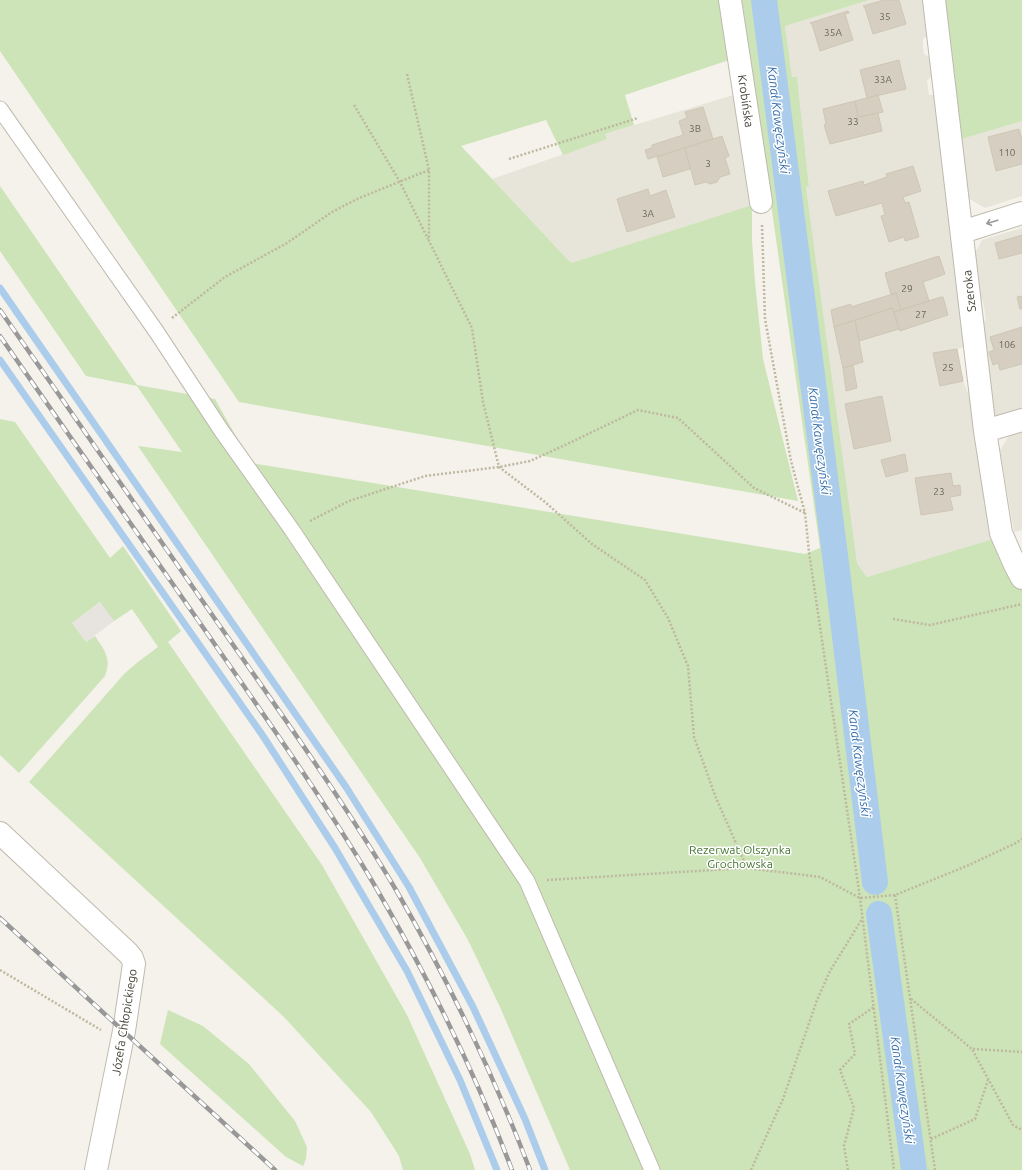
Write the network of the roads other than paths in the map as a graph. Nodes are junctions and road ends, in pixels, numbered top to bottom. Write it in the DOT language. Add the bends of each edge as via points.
graph roads {
  1 [pos="730,0"];
  2 [pos="934,0"];
  3 [pos="0,108"];
  4 [pos="761,202"];
  5 [pos="1022,213"];
  6 [pos="962,232"];
  7 [pos="1022,420"];
  8 [pos="985,432"];
  9 [pos="1022,578"];
  10 [pos="0,833"];
  11 [pos="96,1170"];
  12 [pos="652,1170"];
  1 -- 4 [label="street, Krobińska"];
  2 -- 6 [label="street, Szeroka"];
  3 -- 12 [label="lane" via="292,530 527,881"];
  5 -- 6 [label="street, one-way"];
  6 -- 8 [label="street, Szeroka"];
  7 -- 8 [label="street"];
  8 -- 9 [label="street, Szeroka" via="1001,533"];
  10 -- 11 [label="street, Józefa Chłopickiego" via="132,958 134,969 122,1043"];
}
